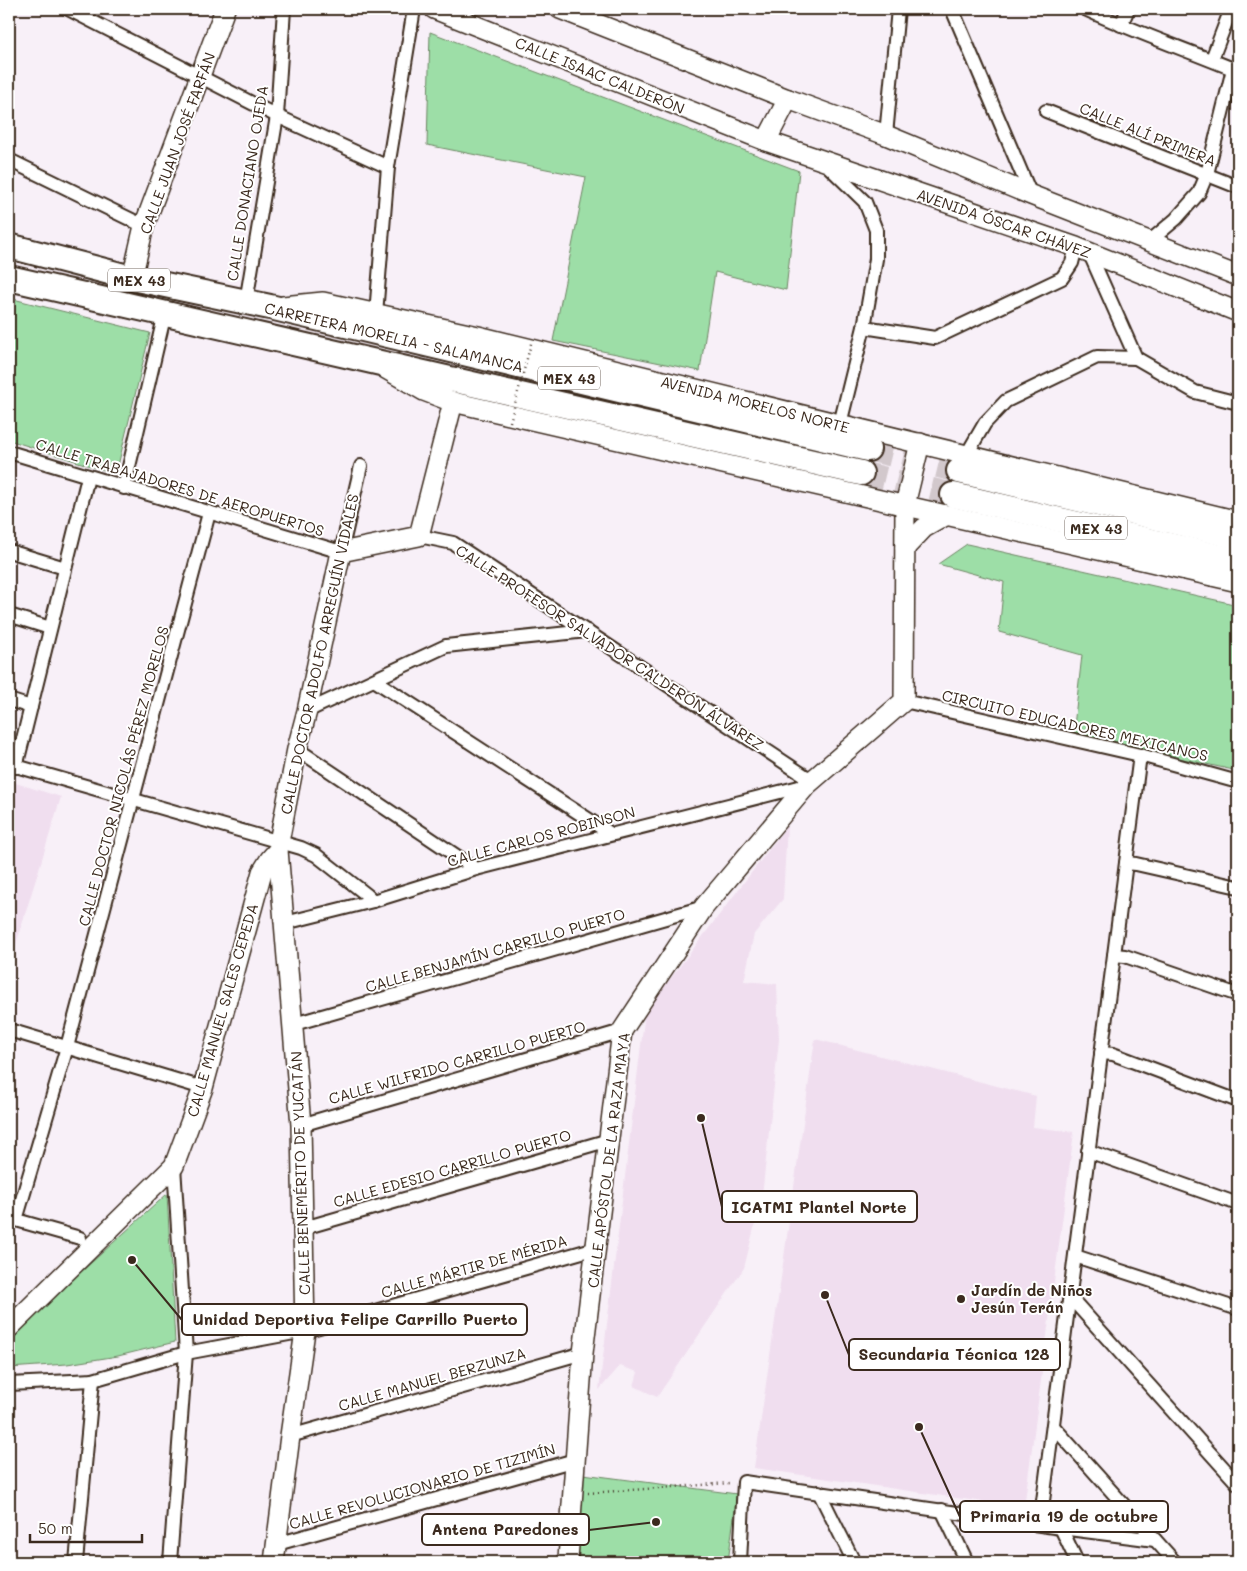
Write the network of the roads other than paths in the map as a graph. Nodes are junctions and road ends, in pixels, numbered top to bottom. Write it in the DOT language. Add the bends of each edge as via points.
graph roads {
  1 [pos="68,9"];
  2 [pos="226,9"];
  3 [pos="284,9"];
  4 [pos="414,9"];
  5 [pos="434,9"];
  6 [pos="560,9"];
  7 [pos="898,9"];
  8 [pos="952,9"];
  9 [pos="1085,9"];
  10 [pos="1128,9"];
  11 [pos="1231,9"];
  12 [pos="1121,25"];
  13 [pos="1212,59"];
  14 [pos="1236,70"];
  15 [pos="201,76"];
  16 [pos="788,99"];
  17 [pos="1046,111"];
  18 [pos="277,116"];
  19 [pos="886,135"];
  20 [pos="766,141"];
  21 [pos="9,160"];
  22 [pos="824,162"];
  23 [pos="388,167"];
  24 [pos="1208,174"];
  25 [pos="1238,187"];
  26 [pos="1031,195"];
  27 [pos="144,226"];
  28 [pos="1150,241"];
  29 [pos="9,246"];
  30 [pos="1083,250"];
  31 [pos="1238,276"];
  32 [pos="9,278"];
  33 [pos="132,278"];
  34 [pos="246,302"];
  35 [pos="270,307"];
  36 [pos="1238,312"];
  37 [pos="165,313"];
  38 [pos="376,314"];
  39 [pos="864,327"];
  40 [pos="1136,358"];
  41 [pos="369,359"];
  42 [pos="453,402"];
  43 [pos="1238,403"];
  44 [pos="840,424"];
  45 [pos="920,443"];
  46 [pos="868,449"];
  47 [pos="9,452"];
  48 [pos="963,462"];
  49 [pos="361,466"];
  50 [pos="861,473"];
  51 [pos="88,477"];
  52 [pos="124,488"];
  53 [pos="905,505"];
  54 [pos="950,505"];
  55 [pos="209,513"];
  56 [pos="1238,521"];
  57 [pos="419,536"];
  58 [pos="1238,537"];
  59 [pos="905,548"];
  60 [pos="9,551"];
  61 [pos="341,552"];
  62 [pos="1238,561"];
  63 [pos="65,568"];
  64 [pos="1238,582"];
  65 [pos="9,615"];
  66 [pos="50,628"];
  67 [pos="587,631"];
  68 [pos="374,680"];
  69 [pos="9,700"];
  70 [pos="904,701"];
  71 [pos="31,707"];
  72 [pos="307,712"];
  73 [pos="297,749"];
  74 [pos="1140,755"];
  75 [pos="12,766"];
  76 [pos="811,782"];
  77 [pos="1238,782"];
  78 [pos="133,800"];
  79 [pos="611,834"];
  80 [pos="279,846"];
  81 [pos="1126,863"];
  82 [pos="476,869"];
  83 [pos="1238,887"];
  84 [pos="373,901"];
  85 [pos="704,907"];
  86 [pos="285,923"];
  87 [pos="1114,955"];
  88 [pos="1238,995"];
  89 [pos="294,1024"];
  90 [pos="9,1030"];
  91 [pos="622,1031"];
  92 [pos="67,1047"];
  93 [pos="1101,1053"];
  94 [pos="203,1088"];
  95 [pos="1238,1101"];
  96 [pos="301,1125"];
  97 [pos="610,1140"];
  98 [pos="1088,1151"];
  99 [pos="174,1166"];
  100 [pos="1238,1204"];
  101 [pos="12,1219"];
  102 [pos="304,1228"];
  103 [pos="80,1238"];
  104 [pos="596,1248"];
  105 [pos="1075,1256"];
  106 [pos="1070,1297"];
  107 [pos="1233,1307"];
  108 [pos="1238,1319"];
  109 [pos="9,1328"];
  110 [pos="305,1331"];
  111 [pos="186,1353"];
  112 [pos="584,1353"];
  113 [pos="93,1380"];
  114 [pos="9,1384"];
  115 [pos="1053,1426"];
  116 [pos="290,1436"];
  117 [pos="575,1460"];
  118 [pos="1238,1484"];
  119 [pos="819,1492"];
  120 [pos="942,1510"];
  121 [pos="1040,1524"];
  122 [pos="1060,1528"];
  123 [pos="1155,1540"];
  124 [pos="276,1553"];
  125 [pos="564,1561"];
  126 [pos="76,1562"];
  127 [pos="170,1562"];
  128 [pos="740,1562"];
  129 [pos="854,1562"];
  130 [pos="967,1562"];
  131 [pos="1077,1562"];
  132 [pos="1175,1562"];
  1 -- 15 [label="street"];
  2 -- 15 [label="street, CALLE JUAN JOSÉ FARFÁN"];
  3 -- 18 [label="street, CALLE DONACIANO OJEDA"];
  4 -- 23 [label="street"];
  5 -- 20 [label="street, CALLE ISAAC CALDERÓN"];
  6 -- 16 [label="street"];
  7 -- 19 [label="street"];
  8 -- 26 [label="street"];
  9 -- 12 [label="street"];
  10 -- 12 [label="street"];
  11 -- 13 [label="street"];
  12 -- 13 [label="street"];
  13 -- 14 [label="street"];
  14 -- 24 [label="street"];
  15 -- 18 [label="street"];
  15 -- 27 [label="street, CALLE JUAN JOSÉ FARFÁN"];
  16 -- 19 [label="street"];
  16 -- 20 [label="street"];
  17 -- 24 [label="street, CALLE ALÍ PRIMERA"];
  18 -- 23 [label="street"];
  18 -- 34 [label="street, CALLE DONACIANO OJEDA"];
  19 -- 26 [label="street"];
  20 -- 22 [label="street, AVENIDA ÓSCAR CHÁVEZ"];
  21 -- 27 [label="street"];
  22 -- 30 [label="street, AVENIDA ÓSCAR CHÁVEZ"];
  22 -- 39 [label="street" via="865,202 876,230 876,259"];
  23 -- 38 [label="street"];
  24 -- 25 [label="street, CALLE ALÍ PRIMERA"];
  24 -- 28 [label="street" via="1200,193"];
  26 -- 28 [label="street"];
  27 -- 33 [label="street, CALLE JUAN JOSÉ FARFÁN"];
  28 -- 31 [label="street"];
  29 -- 33 [label="highway, CARRETERA MORELIA - SALAMANCA / MEX 43"];
  30 -- 36 [label="street, AVENIDA ÓSCAR CHÁVEZ"];
  30 -- 39 [label="street" via="1062,278 935,338"];
  30 -- 40 [label="street"];
  32 -- 37 [label="highway, CARRETERA MORELIA - SALAMANCA / MEX 43"];
  33 -- 34 [label="highway, CARRETERA MORELIA - SALAMANCA / MEX 43"];
  34 -- 35 [label="highway, CARRETERA MORELIA - SALAMANCA / MEX 43"];
  35 -- 38 [label="street, AVENIDA MORELOS NORTE" via="322,302"];
  35 -- 46 [label="highway, CARRETERA MORELIA - SALAMANCA / MEX 43"];
  37 -- 41 [label="highway, CARRETERA MORELIA - SALAMANCA / MEX 43"];
  37 -- 52 [label="street"];
  38 -- 44 [label="street, AVENIDA MORELOS NORTE"];
  39 -- 44 [label="street"];
  40 -- 43 [label="street" via="1194,392"];
  40 -- 48 [label="street" via="1097,358 1006,401 985,423"];
  41 -- 42 [label="street" via="424,391"];
  41 -- 50 [label="highway, CARRETERA MORELIA - SALAMANCA / MEX 43"];
  42 -- 53 [label="street"];
  42 -- 57 [label="street"];
  44 -- 45 [label="street, AVENIDA MORELOS NORTE"];
  45 -- 48 [label="street, AVENIDA MORELOS NORTE"];
  45 -- 53 [label="street"];
  47 -- 51 [label="street, CALLE TRABAJADORES DE AEROPUERTOS"];
  48 -- 56 [label="street, AVENIDA MORELOS NORTE"];
  48 -- 58 [label="highway, MEX 43"];
  49 -- 61 [label="street, CALLE DOCTOR ADOLFO ARREGUÍN VIDALES"];
  51 -- 52 [label="street, CALLE TRABAJADORES DE AEROPUERTOS"];
  51 -- 63 [label="street"];
  52 -- 55 [label="street, CALLE TRABAJADORES DE AEROPUERTOS"];
  53 -- 54 [label="street"];
  53 -- 59 [label="street"];
  54 -- 59 [label="street"];
  54 -- 62 [label="highway, MEX 43"];
  54 -- 64 [label="street"];
  55 -- 61 [label="street, CALLE TRABAJADORES DE AEROPUERTOS"];
  55 -- 78 [label="street, CALLE DOCTOR NICOLÁS PÉREZ MORELOS"];
  57 -- 61 [label="street, CALLE PROFESOR SALVADOR CALDERÓN ÁLVAREZ"];
  57 -- 67 [label="street, CALLE PROFESOR SALVADOR CALDERÓN ÁLVAREZ" via="453,543"];
  59 -- 70 [label="street"];
  60 -- 63 [label="street"];
  61 -- 72 [label="street, CALLE DOCTOR ADOLFO ARREGUÍN VIDALES"];
  63 -- 66 [label="street"];
  65 -- 66 [label="street"];
  66 -- 71 [label="street"];
  67 -- 68 [label="street" via="446,646"];
  67 -- 76 [label="street, CALLE PROFESOR SALVADOR CALDERÓN ÁLVAREZ"];
  68 -- 72 [label="street"];
  68 -- 79 [label="street"];
  69 -- 71 [label="street"];
  70 -- 74 [label="street, CIRCUITO EDUCADORES MEXICANOS"];
  70 -- 76 [label="street, CALLE APÓSTOL DE LA RAZA MAYA"];
  71 -- 75 [label="street"];
  72 -- 73 [label="street, CALLE DOCTOR ADOLFO ARREGUÍN VIDALES"];
  73 -- 80 [label="street, CALLE DOCTOR ADOLFO ARREGUÍN VIDALES"];
  73 -- 82 [label="street"];
  74 -- 77 [label="street, CIRCUITO EDUCADORES MEXICANOS"];
  74 -- 81 [label="street"];
  75 -- 78 [label="street"];
  76 -- 79 [label="street, CALLE CARLOS ROBINSON"];
  76 -- 85 [label="street, CALLE APÓSTOL DE LA RAZA MAYA"];
  78 -- 80 [label="street"];
  78 -- 92 [label="street, CALLE DOCTOR NICOLÁS PÉREZ MORELOS"];
  79 -- 82 [label="street, CALLE CARLOS ROBINSON"];
  80 -- 84 [label="street" via="302,848 316,855"];
  80 -- 86 [label="street, CALLE BENEMÉRITO DE YUCATÁN"];
  80 -- 94 [label="street, CALLE MANUEL SALES CEPEDA" via="262,872"];
  81 -- 83 [label="street"];
  81 -- 87 [label="street"];
  82 -- 84 [label="street, CALLE CARLOS ROBINSON"];
  84 -- 86 [label="street, CALLE CARLOS ROBINSON"];
  85 -- 89 [label="street, CALLE BENJAMÍN CARRILLO PUERTO"];
  85 -- 91 [label="street, CALLE APÓSTOL DE LA RAZA MAYA"];
  86 -- 89 [label="street, CALLE BENEMÉRITO DE YUCATÁN"];
  87 -- 88 [label="street"];
  87 -- 93 [label="street"];
  89 -- 96 [label="street, CALLE BENEMÉRITO DE YUCATÁN"];
  90 -- 92 [label="street"];
  91 -- 96 [label="street, CALLE WILFRIDO CARRILLO PUERTO"];
  91 -- 97 [label="street, CALLE APÓSTOL DE LA RAZA MAYA"];
  92 -- 94 [label="street"];
  92 -- 101 [label="street, CALLE DOCTOR NICOLÁS PÉREZ MORELOS"];
  93 -- 95 [label="street" via="1113,1054"];
  93 -- 98 [label="street"];
  94 -- 99 [label="street, CALLE MANUEL SALES CEPEDA"];
  96 -- 102 [label="street, CALLE BENEMÉRITO DE YUCATÁN"];
  97 -- 102 [label="street, CALLE EDESIO CARRILLO PUERTO"];
  97 -- 104 [label="street, CALLE APÓSTOL DE LA RAZA MAYA"];
  98 -- 100 [label="street"];
  98 -- 105 [label="street"];
  99 -- 109 [label="street"];
  99 -- 111 [label="street, CALLE MANUEL SALES CEPEDA"];
  101 -- 103 [label="street"];
  102 -- 110 [label="street, CALLE BENEMÉRITO DE YUCATÁN"];
  104 -- 110 [label="street, CALLE MÁRTIR DE MÉRIDA"];
  104 -- 112 [label="street, CALLE APÓSTOL DE LA RAZA MAYA"];
  105 -- 106 [label="street"];
  105 -- 107 [label="street"];
  106 -- 115 [label="street"];
  106 -- 118 [label="street"];
  107 -- 108 [label="street"];
  110 -- 111 [label="street, CALLE MÁRTIR DE MÉRIDA"];
  110 -- 116 [label="street, CALLE BENEMÉRITO DE YUCATÁN"];
  111 -- 113 [label="street, CALLE MÁRTIR DE MÉRIDA"];
  111 -- 127 [label="street, CALLE MANUEL SALES CEPEDA"];
  112 -- 116 [label="street, CALLE MANUEL BERZUNZA"];
  112 -- 117 [label="street, CALLE APÓSTOL DE LA RAZA MAYA"];
  113 -- 114 [label="street, CALLE MÁRTIR DE MÉRIDA"];
  113 -- 126 [label="street"];
  115 -- 121 [label="street"];
  115 -- 123 [label="street"];
  116 -- 124 [label="street, CALLE BENEMÉRITO DE YUCATÁN"];
  117 -- 124 [label="street, CALLE REVOLUCIONARIO DE TIZIMÍN"];
  117 -- 125 [label="street, CALLE APÓSTOL DE LA RAZA MAYA"];
  119 -- 120 [label="street"];
  119 -- 128 [label="street" via="744,1482"];
  119 -- 129 [label="street"];
  120 -- 121 [label="street"];
  120 -- 130 [label="street"];
  121 -- 122 [label="street"];
  122 -- 123 [label="street"];
  122 -- 131 [label="street"];
  123 -- 132 [label="street"];
}
